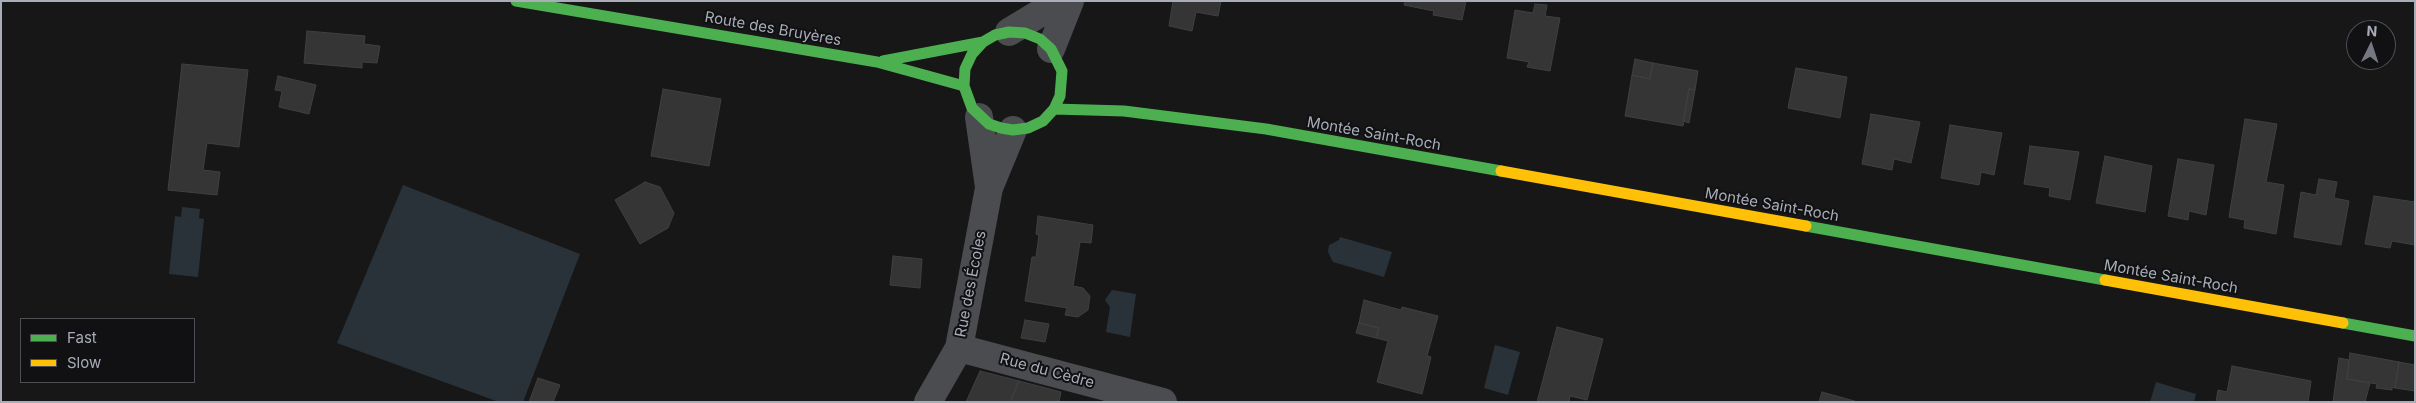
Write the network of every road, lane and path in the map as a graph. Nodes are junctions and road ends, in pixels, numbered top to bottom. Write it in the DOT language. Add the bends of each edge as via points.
graph roads {
  1 [pos="516,1"];
  2 [pos="1060,1"];
  3 [pos="1070,1"];
  4 [pos="1009,32"];
  5 [pos="983,42"];
  6 [pos="1051,49"];
  7 [pos="877,62"];
  8 [pos="964,86"];
  9 [pos="1098,99"];
  10 [pos="1054,108"];
  11 [pos="1124,111"];
  12 [pos="979,117"];
  13 [pos="1013,130"];
  14 [pos="990,188"];
  15 [pos="2415,336"];
  16 [pos="959,348"];
  17 [pos="928,402"];
  18 [pos="1163,402"];
  1 -- 7 [label="main road, Route des Bruyères"];
  2 -- 4 [label="street"];
  3 -- 6 [label="street"];
  4 -- 5 [label="main road"];
  4 -- 6 [label="main road" via="1025,33 1040,39"];
  5 -- 7 [label="main road"];
  5 -- 8 [label="main road" via="965,69"];
  6 -- 10 [label="main road" via="1067,85"];
  7 -- 8 [label="main road"];
  8 -- 12 [label="main road" via="966,97"];
  9 -- 11 [label="main road"];
  10 -- 11 [label="main road"];
  10 -- 13 [label="main road" via="1043,120 1028,128"];
  11 -- 15 [label="main road, Montée Saint-Roch" via="1266,130"];
  12 -- 13 [label="main road" via="989,124"];
  12 -- 14 [label="street, Rue des Écoles"];
  13 -- 14 [label="street, Rue des Écoles"];
  14 -- 16 [label="street, Rue des Écoles"];
  16 -- 17 [label="street, Rue des Écoles"];
  16 -- 18 [label="street, Rue du Cèdre"];
}
